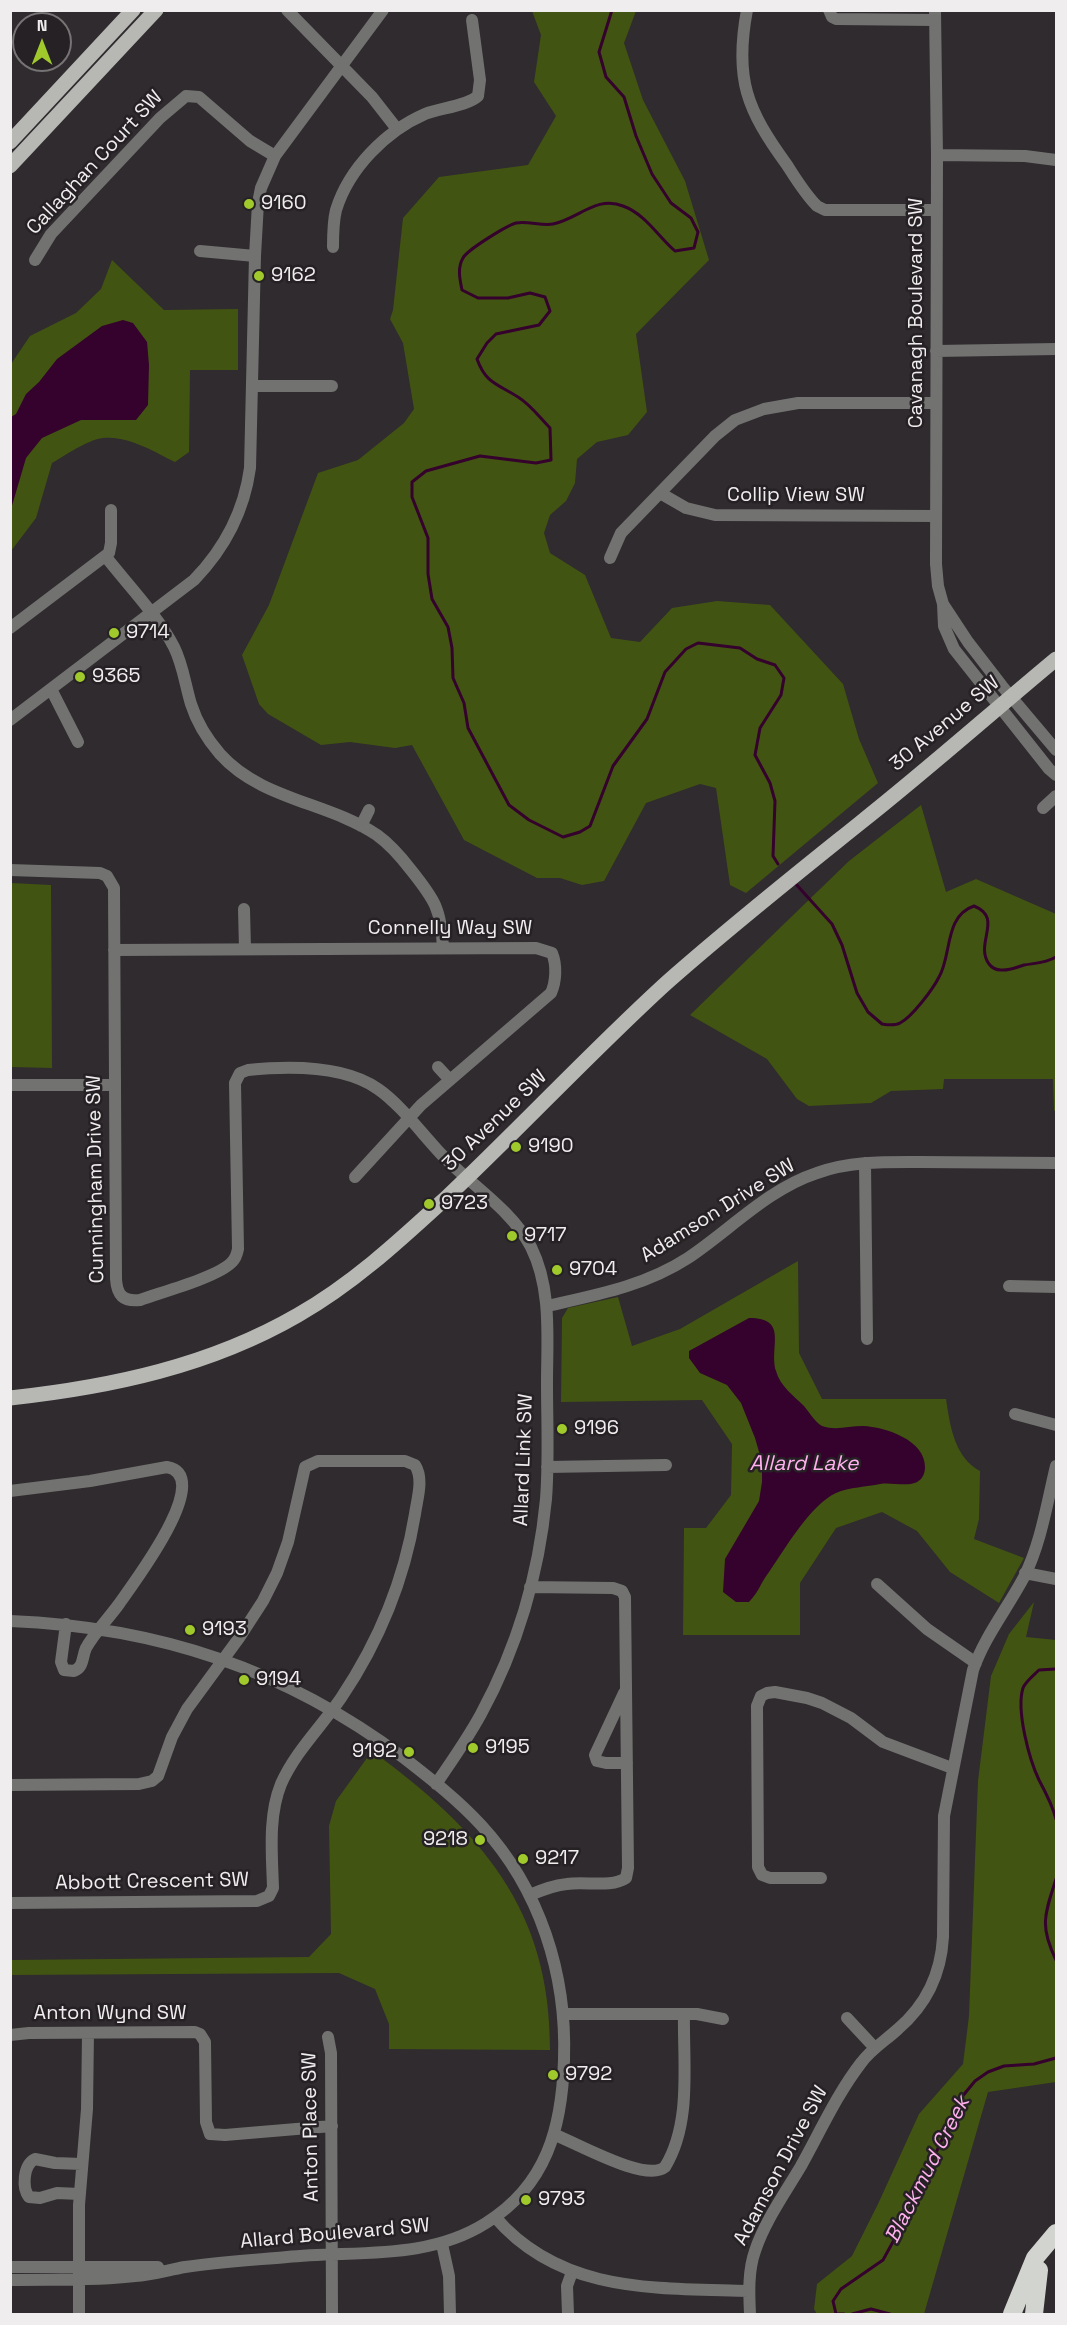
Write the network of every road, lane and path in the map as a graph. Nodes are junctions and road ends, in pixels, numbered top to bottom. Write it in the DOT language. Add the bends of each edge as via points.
graph roads {
  1 [pos="133,10"];
  2 [pos="156,10"];
  3 [pos="287,10"];
  4 [pos="383,10"];
  5 [pos="747,10"];
  6 [pos="830,10"];
  7 [pos="934,15"];
  8 [pos="472,20"];
  9 [pos="340,66"];
  10 [pos="397,129"];
  11 [pos="10,142"];
  12 [pos="937,155"];
  13 [pos="275,156"];
  14 [pos="1056,160"];
  15 [pos="10,166"];
  16 [pos="937,210"];
  17 [pos="333,247"];
  18 [pos="200,251"];
  19 [pos="255,256"];
  20 [pos="35,260"];
  21 [pos="1056,349"];
  22 [pos="936,351"];
  23 [pos="252,386"];
  24 [pos="332,386"];
  25 [pos="936,403"];
  26 [pos="660,493"];
  27 [pos="111,510"];
  28 [pos="936,516"];
  29 [pos="106,557"];
  30 [pos="610,558"];
  31 [pos="150,614"];
  32 [pos="10,628"];
  33 [pos="1056,659"];
  34 [pos="1056,669"];
  35 [pos="51,689"];
  36 [pos="1007,704"];
  37 [pos="10,720"];
  38 [pos="78,742"];
  39 [pos="1056,750"];
  40 [pos="1056,775"];
  41 [pos="1056,796"];
  42 [pos="1044,808"];
  43 [pos="369,810"];
  44 [pos="361,826"];
  45 [pos="10,870"];
  46 [pos="244,909"];
  47 [pos="443,948"];
  48 [pos="245,949"];
  49 [pos="114,950"];
  50 [pos="438,1067"];
  51 [pos="450,1080"];
  52 [pos="10,1084"];
  53 [pos="114,1085"];
  54 [pos="409,1120"];
  55 [pos="866,1163"];
  56 [pos="1056,1163"];
  57 [pos="355,1177"];
  58 [pos="466,1178"];
  59 [pos="1009,1286"];
  60 [pos="1056,1287"];
  61 [pos="547,1306"];
  62 [pos="867,1339"];
  63 [pos="10,1398"];
  64 [pos="1015,1414"];
  65 [pos="1056,1425"];
  66 [pos="666,1466"];
  67 [pos="1056,1466"];
  68 [pos="547,1467"];
  69 [pos="10,1491"];
  70 [pos="1025,1573"];
  71 [pos="1056,1579"];
  72 [pos="877,1584"];
  73 [pos="530,1587"];
  74 [pos="10,1621"];
  75 [pos="66,1624"];
  76 [pos="102,1628"];
  77 [pos="223,1659"];
  78 [pos="976,1663"];
  79 [pos="626,1689"];
  80 [pos="332,1710"];
  81 [pos="627,1763"];
  82 [pos="952,1768"];
  83 [pos="436,1784"];
  84 [pos="10,1785"];
  85 [pos="821,1878"];
  86 [pos="530,1895"];
  87 [pos="10,1903"];
  88 [pos="564,2014"];
  89 [pos="684,2014"];
  90 [pos="847,2018"];
  91 [pos="723,2019"];
  92 [pos="88,2033"];
  93 [pos="10,2035"];
  94 [pos="328,2037"];
  95 [pos="874,2047"];
  96 [pos="332,2126"];
  97 [pos="555,2135"];
  98 [pos="82,2164"];
  99 [pos="80,2194"];
  100 [pos="495,2217"];
  101 [pos="1055,2235"];
  102 [pos="442,2244"];
  103 [pos="332,2253"];
  104 [pos="10,2267"];
  105 [pos="572,2272"];
  106 [pos="79,2273"];
  107 [pos="10,2280"];
  108 [pos="748,2291"];
  109 [pos="79,2314"];
  110 [pos="332,2314"];
  111 [pos="450,2314"];
  112 [pos="568,2314"];
  113 [pos="750,2314"];
  114 [pos="1012,2314"];
  115 [pos="1034,2314"];
  1 -- 11 [label="main road"];
  2 -- 15 [label="main road"];
  3 -- 9 [label="street"];
  4 -- 9 [label="street"];
  5 -- 16 [label="street" via="742,66 750,106 817,206 825,210"];
  6 -- 7 [label="street" via="836,19"];
  7 -- 12 [label="street, Cavanagh Boulevard SW"];
  8 -- 10 [label="street" via="480,80 478,96"];
  9 -- 10 [label="street"];
  9 -- 13 [label="street"];
  10 -- 17 [label="street" via="367,157 346,186 334,219"];
  12 -- 14 [label="street"];
  12 -- 16 [label="street, Cavanagh Boulevard SW"];
  13 -- 19 [label="street" via="258,203"];
  13 -- 20 [label="street, Callaghan Court SW" via="250,141 199,97 186,96 160,118 51,234"];
  16 -- 22 [label="street, Cavanagh Boulevard SW"];
  18 -- 19 [label="street"];
  19 -- 23 [label="street"];
  21 -- 22 [label="street"];
  22 -- 25 [label="street, Cavanagh Boulevard SW"];
  23 -- 24 [label="street"];
  23 -- 31 [label="street" via="250,468 235,524 204,568"];
  25 -- 26 [label="street" via="798,403 764,409 724,428"];
  25 -- 28 [label="street, Cavanagh Boulevard SW"];
  26 -- 28 [label="street, Collip View SW" via="680,505 715,514"];
  26 -- 30 [label="street" via="621,533"];
  27 -- 29 [label="street" via="111,549"];
  28 -- 36 [label="street, Cavanagh Boulevard SW" via="937,575 943,604"];
  29 -- 31 [label="street"];
  29 -- 32 [label="street"];
  31 -- 35 [label="street"];
  31 -- 44 [label="street" via="174,646 197,720 221,756 256,782 341,825"];
  33 -- 36 [label="main road, 30 Avenue SW"];
  34 -- 36 [label="main road, 30 Avenue SW"];
  35 -- 37 [label="street"];
  35 -- 38 [label="street"];
  36 -- 39 [label="street"];
  36 -- 40 [label="street"];
  36 -- 58 [label="main road, 30 Avenue SW" via="764,900 662,988"];
  41 -- 42 [label="street"];
  43 -- 44 [label="street"];
  44 -- 47 [label="street" via="389,844 430,893 440,917"];
  45 -- 49 [label="street, Cunningham Drive SW" via="93,872 107,876 114,888"];
  46 -- 48 [label="street"];
  47 -- 48 [label="street, Connelly Way SW"];
  47 -- 51 [label="street, Connelly Way SW" via="542,948 552,953 555,962 551,993"];
  48 -- 49 [label="street, Connelly Way SW"];
  49 -- 53 [label="street, Cunningham Drive SW"];
  50 -- 51 [label="street"];
  51 -- 54 [label="street, Connelly Way SW"];
  52 -- 53 [label="street"];
  53 -- 54 [label="street, Cunningham Drive SW" via="116,1286 119,1295 131,1301 210,1275 236,1257 235,1083 242,1072 341,1072 378,1089"];
  54 -- 57 [label="street"];
  54 -- 58 [label="street, Cunningham Drive SW"];
  55 -- 56 [label="street, Adamson Drive SW"];
  55 -- 61 [label="street, Adamson Drive SW" via="831,1168 800,1180 654,1276 623,1288"];
  55 -- 62 [label="street"];
  58 -- 61 [label="street, Allard Link SW" via="526,1237 537,1261"];
  58 -- 63 [label="main road, 30 Avenue SW" via="369,1266 274,1328 159,1373"];
  59 -- 60 [label="street"];
  61 -- 68 [label="street, Allard Link SW"];
  64 -- 65 [label="street"];
  66 -- 68 [label="street"];
  67 -- 70 [label="street, Adamson Drive SW"];
  68 -- 73 [label="street, Allard Link SW" via="543,1525"];
  69 -- 76 [label="street" via="167,1467 181,1475 178,1501 162,1543"];
  70 -- 71 [label="street"];
  70 -- 78 [label="street, Adamson Drive SW"];
  72 -- 78 [label="street" via="927,1629"];
  73 -- 79 [label="street" via="610,1587 622,1591 626,1600"];
  73 -- 83 [label="street, Allard Link SW" via="487,1702"];
  74 -- 75 [label="street, Allard Boulevard SW"];
  75 -- 76 [label="street, Allard Boulevard SW"];
  75 -- 76 [label="street" via="62,1662 64,1670 69,1671 81,1667 87,1648"];
  76 -- 77 [label="street, Allard Boulevard SW" via="165,1641"];
  77 -- 80 [label="street, Allard Boulevard SW"];
  77 -- 80 [label="street" via="256,1613 277,1573 293,1526 305,1467 318,1461 409,1462 417,1469 419,1482 400,1577 368,1653"];
  77 -- 84 [label="street" via="186,1709 158,1776 152,1781"];
  78 -- 82 [label="street, Adamson Drive SW"];
  79 -- 81 [label="street"];
  79 -- 81 [label="street" via="595,1755 602,1763"];
  80 -- 83 [label="street, Allard Boulevard SW"];
  80 -- 87 [label="street, Abbott Crescent SW" via="281,1785 273,1820 273,1888 266,1898"];
  81 -- 86 [label="street" via="626,1878 617,1882 568,1883"];
  82 -- 85 [label="street" via="883,1742 822,1702 775,1692 761,1696 757,1706 758,1867 762,1875 770,1878"];
  82 -- 95 [label="street, Adamson Drive SW" via="944,1816 943,1937 939,1966 914,2013"];
  83 -- 86 [label="street, Allard Boulevard SW" via="481,1825"];
  86 -- 88 [label="street, Allard Boulevard SW" via="553,1954"];
  88 -- 89 [label="street"];
  88 -- 97 [label="street, Allard Boulevard SW" via="564,2075"];
  89 -- 91 [label="street"];
  89 -- 97 [label="street" via="682,2114 665,2167 657,2171 627,2165"];
  90 -- 95 [label="street"];
  92 -- 93 [label="street, Anton Wynd SW"];
  92 -- 96 [label="street, Anton Wynd SW" via="200,2034 205,2042 206,2128 213,2135"];
  92 -- 98 [label="street"];
  94 -- 96 [label="street, Anton Place SW"];
  95 -- 108 [label="street, Adamson Drive SW" via="852,2075 764,2230 754,2253"];
  96 -- 103 [label="street, Anton Place SW"];
  97 -- 100 [label="street, Allard Boulevard SW" via="534,2176"];
  98 -- 99 [label="street"];
  98 -- 99 [label="street" via="34,2159 26,2167 29,2197"];
  99 -- 106 [label="street"];
  100 -- 102 [label="street, Allard Boulevard SW"];
  100 -- 105 [label="street" via="526,2249"];
  101 -- 114 [label="highway" via="1035,2258"];
  101 -- 115 [label="highway" via="1039,2271"];
  102 -- 103 [label="street, Allard Boulevard SW" via="400,2251"];
  102 -- 111 [label="street" via="449,2276"];
  103 -- 106 [label="street, Allard Boulevard SW" via="183,2268"];
  103 -- 110 [label="street, Anton Place SW"];
  104 -- 106 [label="street, Allard Boulevard SW"];
  105 -- 108 [label="street" via="622,2284"];
  105 -- 112 [label="street"];
  106 -- 107 [label="street, Allard Boulevard SW"];
  106 -- 109 [label="street"];
  108 -- 113 [label="street, Adamson Drive SW"];
}
